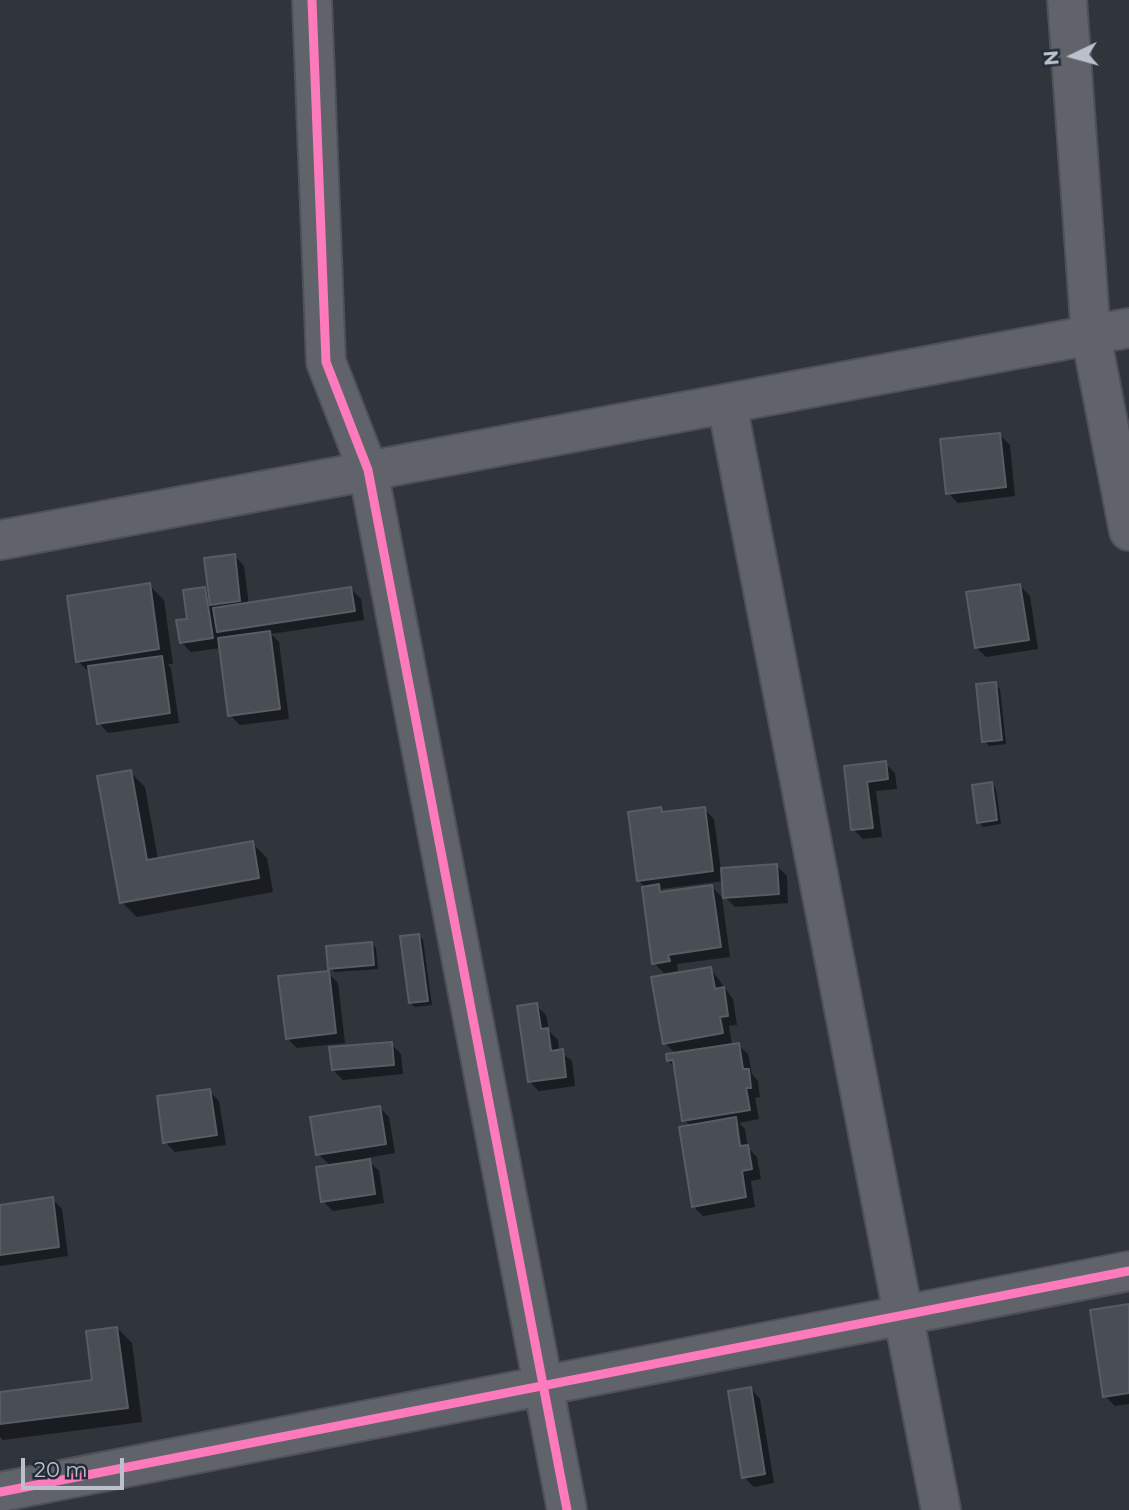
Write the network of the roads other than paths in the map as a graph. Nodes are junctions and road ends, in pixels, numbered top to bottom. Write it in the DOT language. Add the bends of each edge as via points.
graph roads {
  1 [pos="312,0"];
  2 [pos="1067,0"];
  3 [pos="1129,328"];
  4 [pos="1091,336"];
  5 [pos="727,404"];
  6 [pos="368,470"];
  7 [pos="1129,531"];
  8 [pos="0,540"];
  9 [pos="1129,1270"];
  10 [pos="903,1315"];
  11 [pos="543,1386"];
  12 [pos="0,1492"];
  13 [pos="567,1510"];
  14 [pos="941,1510"];
  1 -- 6 [label="street" via="326,362"];
  2 -- 4 [label="street"];
  3 -- 4 [label="street"];
  4 -- 5 [label="street"];
  4 -- 7 [label="street"];
  5 -- 6 [label="street"];
  5 -- 10 [label="street"];
  6 -- 8 [label="street"];
  6 -- 11 [label="street"];
  9 -- 10 [label="street"];
  10 -- 11 [label="street"];
  10 -- 14 [label="street"];
  11 -- 12 [label="street"];
  11 -- 13 [label="street"];
}
